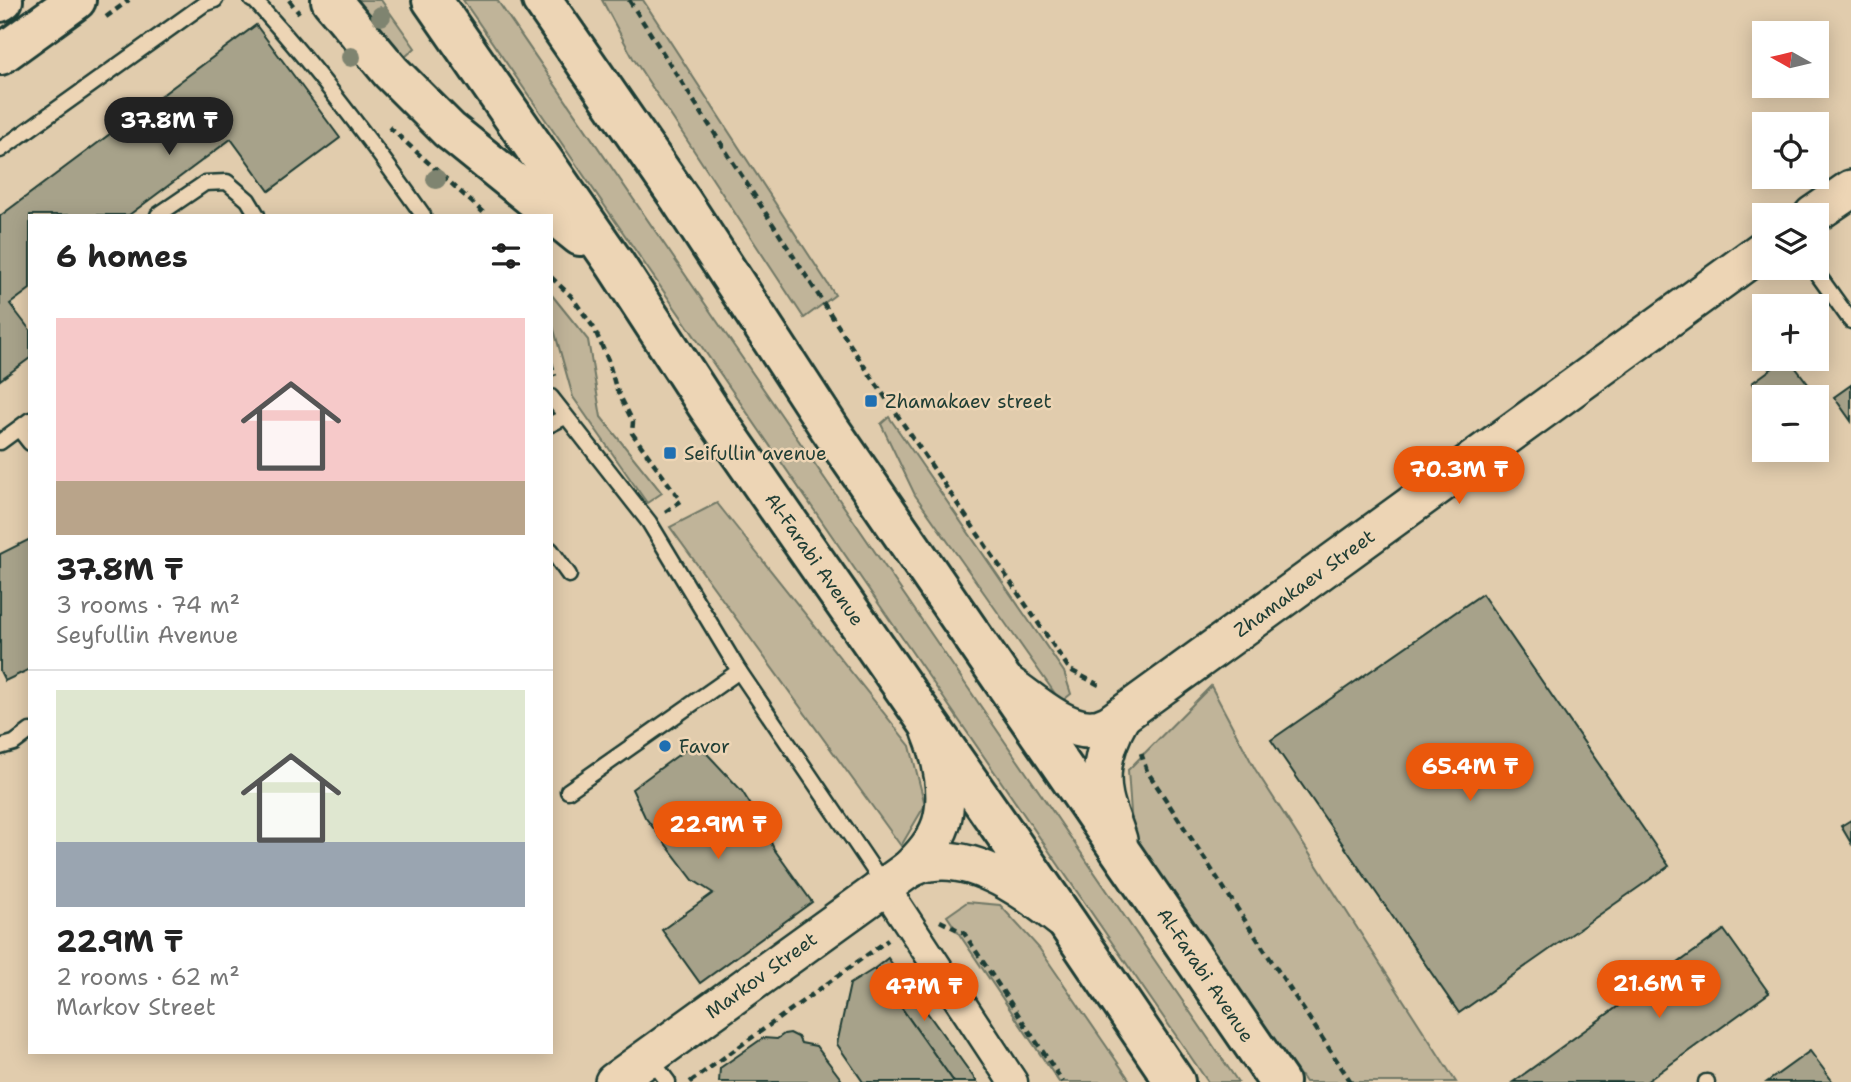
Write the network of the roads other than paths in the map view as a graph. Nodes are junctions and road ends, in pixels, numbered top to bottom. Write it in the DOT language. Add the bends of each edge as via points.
graph roads {
  1 [pos="76,0"];
  2 [pos="215,0"];
  3 [pos="252,0"];
  4 [pos="331,0"];
  5 [pos="432,0"];
  6 [pos="542,0"];
  7 [pos="572,0"];
  8 [pos="0,55"];
  9 [pos="0,150"];
  10 [pos="1851,189"];
  11 [pos="680,199"];
  12 [pos="1829,204"];
  13 [pos="159,214"];
  14 [pos="256,214"];
  15 [pos="422,214"];
  16 [pos="1752,258"];
  17 [pos="615,264"];
  18 [pos="1822,280"];
  19 [pos="1851,321"];
  20 [pos="553,400"];
  21 [pos="565,416"];
  22 [pos="553,423"];
  23 [pos="24,424"];
  24 [pos="0,442"];
  25 [pos="553,553"];
  26 [pos="569,575"];
  27 [pos="739,671"];
  28 [pos="1006,683"];
  29 [pos="923,714"];
  30 [pos="28,732"];
  31 [pos="1130,732"];
  32 [pos="0,747"];
  33 [pos="568,791"];
  34 [pos="1124,856"];
  35 [pos="897,877"];
  36 [pos="1068,924"];
  37 [pos="658,1069"];
  38 [pos="614,1082"];
  39 [pos="1013,1082"];
  40 [pos="1175,1082"];
  41 [pos="1279,1082"];
  1 -- 8 [label="main road"];
  2 -- 9 [label="lane"];
  3 -- 15 [label="lane" via="367,137"];
  4 -- 17 [label="main road" via="391,72 449,130"];
  5 -- 17 [label="main road, Al-Farabi Avenue"];
  6 -- 11 [label="main road, Al-Farabi Avenue"];
  7 -- 11 [label="main road"];
  10 -- 12 [label="street"];
  11 -- 28 [label="main road, Al-Farabi Avenue" via="830,429"];
  13 -- 14 [label="lane" via="205,183 227,182"];
  16 -- 31 [label="street, Zhamakaev Street"];
  17 -- 29 [label="main road, Al-Farabi Avenue" via="708,407"];
  18 -- 19 [label="lane"];
  20 -- 21 [label="lane"];
  21 -- 22 [label="lane"];
  21 -- 27 [label="lane" via="649,522"];
  23 -- 24 [label="lane"];
  25 -- 26 [label="lane"];
  27 -- 33 [label="lane"];
  27 -- 35 [label="lane"];
  28 -- 31 [label="street, Zhamakaev Street" via="1071,727 1093,730 1110,724"];
  28 -- 34 [label="main road, Al-Farabi Avenue"];
  29 -- 35 [label="street" via="943,777 941,824 924,855"];
  29 -- 36 [label="main road, Al-Farabi Avenue"];
  30 -- 32 [label="lane"];
  31 -- 34 [label="street" via="1113,731 1102,769 1104,796"];
  34 -- 41 [label="main road, Al-Farabi Avenue"];
  35 -- 36 [label="street" via="926,862 978,867 1037,899"];
  35 -- 37 [label="street, Markov Street"];
  35 -- 39 [label="street" via="910,925"];
  36 -- 40 [label="main road, Al-Farabi Avenue"];
  37 -- 38 [label="street, Markov Street"];
}
